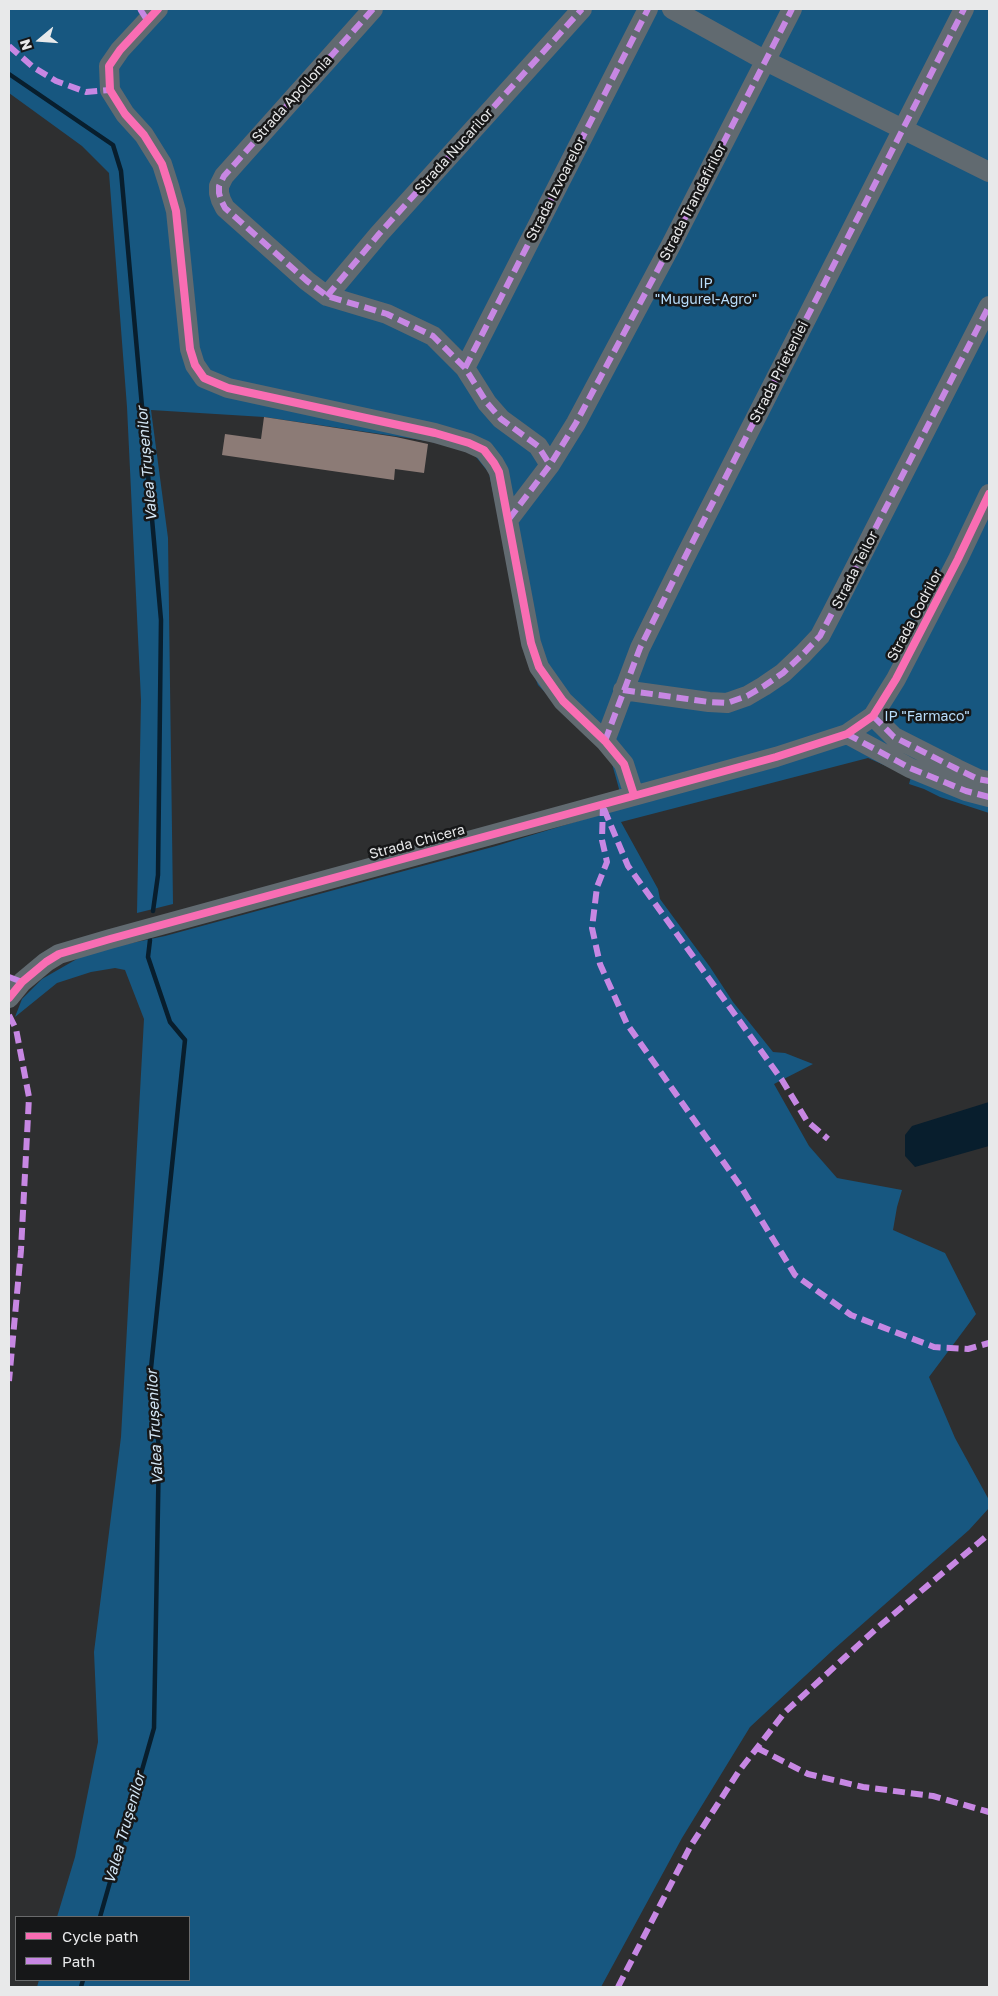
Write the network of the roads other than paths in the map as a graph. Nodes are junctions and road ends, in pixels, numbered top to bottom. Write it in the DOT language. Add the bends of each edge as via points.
graph roads {
  1 [pos="373,9"];
  2 [pos="582,9"];
  3 [pos="648,9"];
  4 [pos="672,9"];
  5 [pos="792,9"];
  6 [pos="964,9"];
  7 [pos="148,13"];
  8 [pos="766,61"];
  9 [pos="903,129"];
  10 [pos="989,172"];
  11 [pos="327,296"];
  12 [pos="989,306"];
  13 [pos="464,368"];
  14 [pos="550,464"];
  15 [pos="989,494"];
  16 [pos="509,519"];
  17 [pos="623,690"];
  18 [pos="873,716"];
  19 [pos="847,734"];
  20 [pos="605,740"];
  21 [pos="989,780"];
  22 [pos="634,795"];
  23 [pos="989,797"];
  24 [pos="9,998"];
  1 -- 11 [label="street, Strada Apollonia" via="224,176 219,186 225,208"];
  2 -- 11 [label="street, Strada Nucarilor"];
  3 -- 13 [label="street, Strada Izvoarelor"];
  4 -- 8 [label="street"];
  5 -- 8 [label="street, Strada Trandafirilor"];
  6 -- 9 [label="street, Strada Prieteniei"];
  7 -- 16 [label="street" via="109,66 110,90 162,164 169,186 176,210 190,349 195,366 204,378 228,388 435,433 484,450 499,472"];
  8 -- 9 [label="street"];
  8 -- 14 [label="street, Strada Trandafirilor" via="608,364"];
  9 -- 10 [label="street"];
  9 -- 17 [label="street, Strada Prieteniei" via="682,561"];
  11 -- 13 [label="street" via="387,314 433,336"];
  12 -- 17 [label="street, Strada Teilor" via="831,616 820,636 803,654 764,686 727,702"];
  13 -- 14 [label="street" via="487,404 538,446"];
  14 -- 16 [label="street, Strada Trandafirilor"];
  15 -- 18 [label="street, Strada Codrilor" via="958,559"];
  16 -- 20 [label="street" via="531,643 539,667 563,701"];
  17 -- 20 [label="street, Strada Prieteniei"];
  18 -- 19 [label="street, Strada Codrilor"];
  18 -- 21 [label="street" via="894,737 978,779"];
  19 -- 22 [label="street, Strada Chicera" via="776,757"];
  19 -- 23 [label="street" via="910,768"];
  20 -- 22 [label="street" via="624,764"];
  22 -- 24 [label="street, Strada Chicera" via="59,954 22,982"];
}
